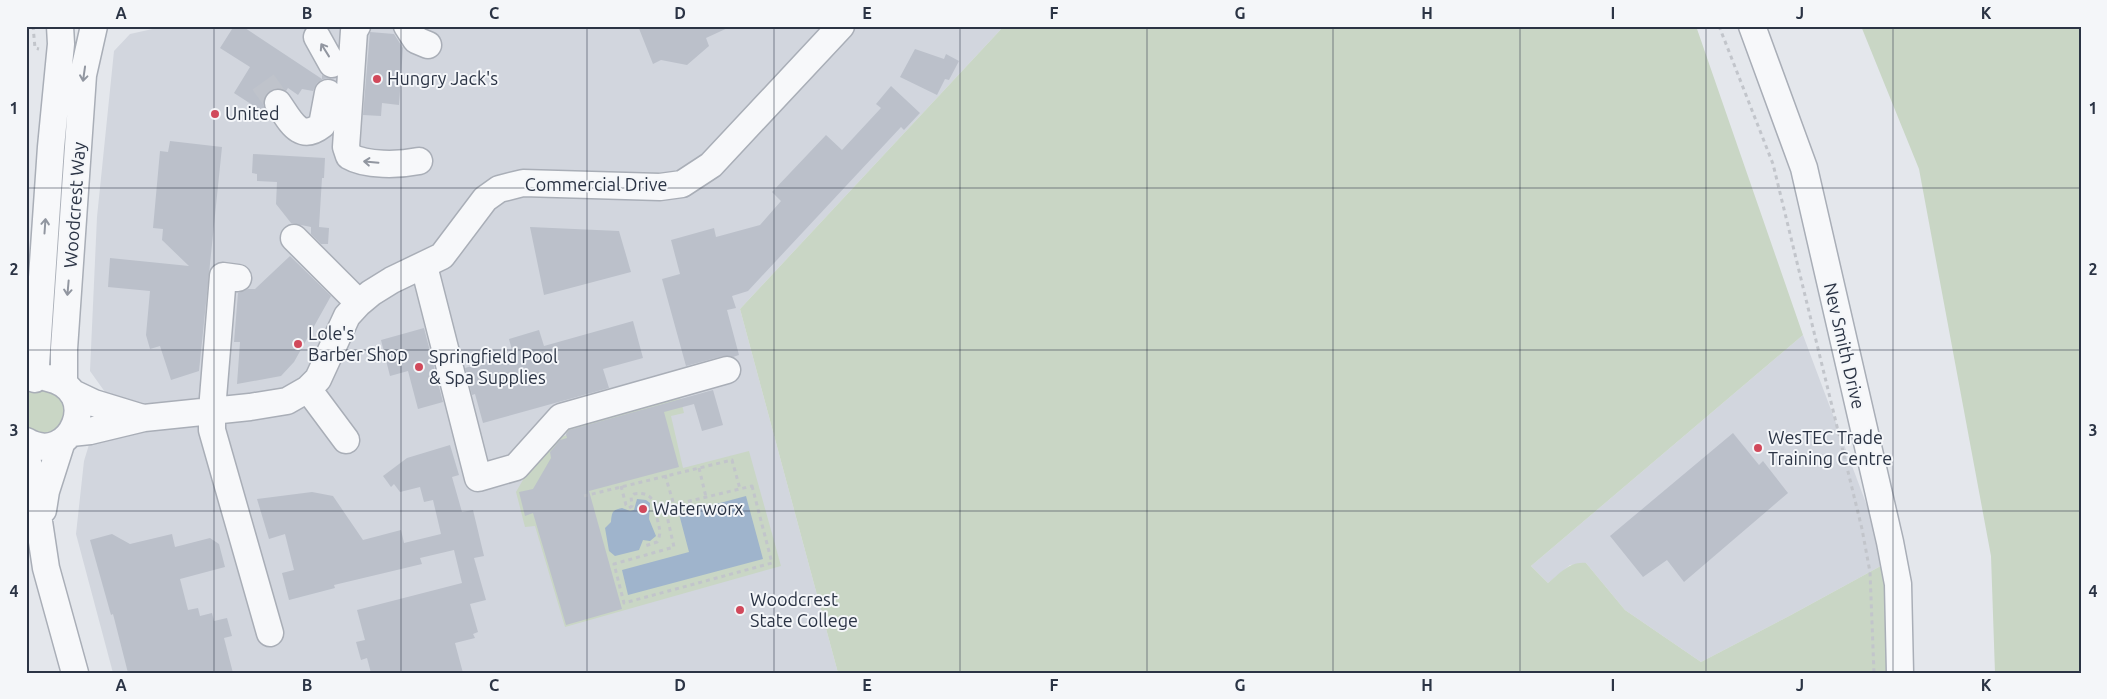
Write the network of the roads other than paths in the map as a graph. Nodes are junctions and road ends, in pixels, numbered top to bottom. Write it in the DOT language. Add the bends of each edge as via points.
graph roads {
  1 [pos="60,26"];
  2 [pos="94,26"];
  3 [pos="357,26"];
  4 [pos="407,26"];
  5 [pos="841,26"];
  6 [pos="1752,26"];
  7 [pos="316,37"];
  8 [pos="428,45"];
  9 [pos="332,64"];
  10 [pos="328,93"];
  11 [pos="278,103"];
  12 [pos="419,161"];
  13 [pos="294,238"];
  14 [pos="424,266"];
  15 [pos="238,278"];
  16 [pos="359,303"];
  17 [pos="727,370"];
  18 [pos="30,381"];
  19 [pos="69,389"];
  20 [pos="308,389"];
  21 [pos="212,410"];
  22 [pos="144,418"];
  23 [pos="66,437"];
  24 [pos="346,440"];
  25 [pos="26,441"];
  26 [pos="26,455"];
  27 [pos="40,529"];
  28 [pos="270,634"];
  29 [pos="75,673"];
  30 [pos="1900,673"];
  18 -- 1 [label="street, Woodcrest Way, one-way" via="61,44"];
  2 -- 19 [label="street, Woodcrest Way, one-way" via="83,75 64,349"];
  12 -- 3 [label="street, one-way" via="402,164 357,160 349,156 346,147 354,31"];
  4 -- 8 [label="street" via="416,40"];
  5 -- 14 [label="street, Commercial Drive" via="700,174 682,184 660,187 524,183 499,189 485,199 442,256"];
  6 -- 30 [label="street, Nev Smith Drive" via="1804,168 1890,542 1898,584"];
  9 -- 7 [label="street, one-way"];
  10 -- 11 [label="street" via="322,125 315,131 296,129"];
  13 -- 16 [label="street"];
  14 -- 16 [label="street, Commercial Drive" via="392,280"];
  14 -- 17 [label="street" via="478,478 516,467 561,417"];
  15 -- 21 [label="street" via="223,276"];
  16 -- 20 [label="street, Commercial Drive" via="347,316 318,379"];
  18 -- 19 [label="street, Commercial Drive" via="50,378"];
  19 -- 22 [label="street, Commercial Drive" via="94,403"];
  19 -- 23 [label="street, Woodcrest Way" via="77,403 78,414 76,424"];
  20 -- 21 [label="street, Commercial Drive" via="287,401"];
  20 -- 24 [label="street"];
  21 -- 22 [label="street, Commercial Drive"];
  21 -- 28 [label="street" via="212,430"];
  22 -- 23 [label="street, Commercial Drive"];
  23 -- 25 [label="street, Commercial Drive" via="51,445 39,446"];
  23 -- 27 [label="street" via="46,492"];
  26 -- 27 [label="street"];
  27 -- 29 [label="street" via="46,568"];
}
